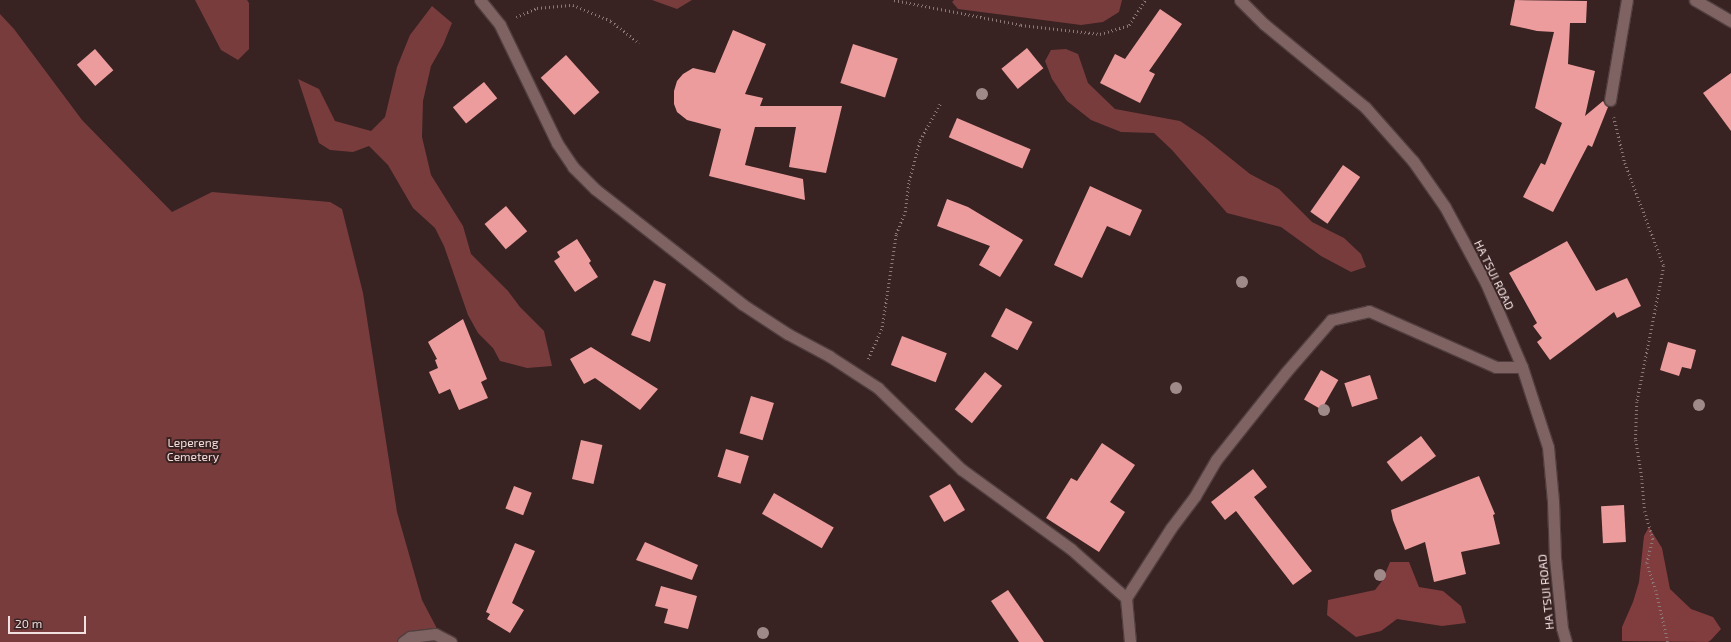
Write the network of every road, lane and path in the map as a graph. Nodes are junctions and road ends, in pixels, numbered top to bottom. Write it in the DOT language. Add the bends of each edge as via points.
graph roads {
  1 [pos="480,0"];
  2 [pos="894,0"];
  3 [pos="1146,0"];
  4 [pos="1240,0"];
  5 [pos="1627,0"];
  6 [pos="1695,0"];
  7 [pos="1731,21"];
  8 [pos="500,25"];
  9 [pos="639,43"];
  10 [pos="1610,100"];
  11 [pos="940,104"];
  12 [pos="1522,367"];
  13 [pos="857,375"];
  14 [pos="1126,598"];
  15 [pos="403,642"];
  16 [pos="451,642"];
  17 [pos="1130,642"];
  18 [pos="1566,642"];
  19 [pos="1668,642"];
  1 -- 8 [label="street"];
  2 -- 3 [label="path" via="1021,25 1100,34 1129,25"];
  4 -- 12 [label="street, HA TSUI ROAD" via="1264,24 1365,107 1413,160 1445,207 1486,283"];
  5 -- 10 [label="street"];
  6 -- 7 [label="street"];
  8 -- 9 [label="path" via="537,8 573,5 611,21"];
  8 -- 13 [label="street" via="557,143 573,167 595,189 742,304"];
  10 -- 19 [label="path" via="1625,163 1664,266 1637,402 1636,440 1645,511 1653,539 1647,563"];
  11 -- 13 [label="path" via="920,140 909,180 905,212 896,234 882,327 872,353"];
  12 -- 14 [label="street" via="1496,367 1369,311 1331,320 1216,460 1195,496"];
  12 -- 18 [label="street, HA TSUI ROAD" via="1548,447 1555,558 1562,628"];
  13 -- 14 [label="street" via="878,388 961,469 1072,549"];
  14 -- 17 [label="street"];
  15 -- 16 [label="street" via="410,637 435,634"];
}
